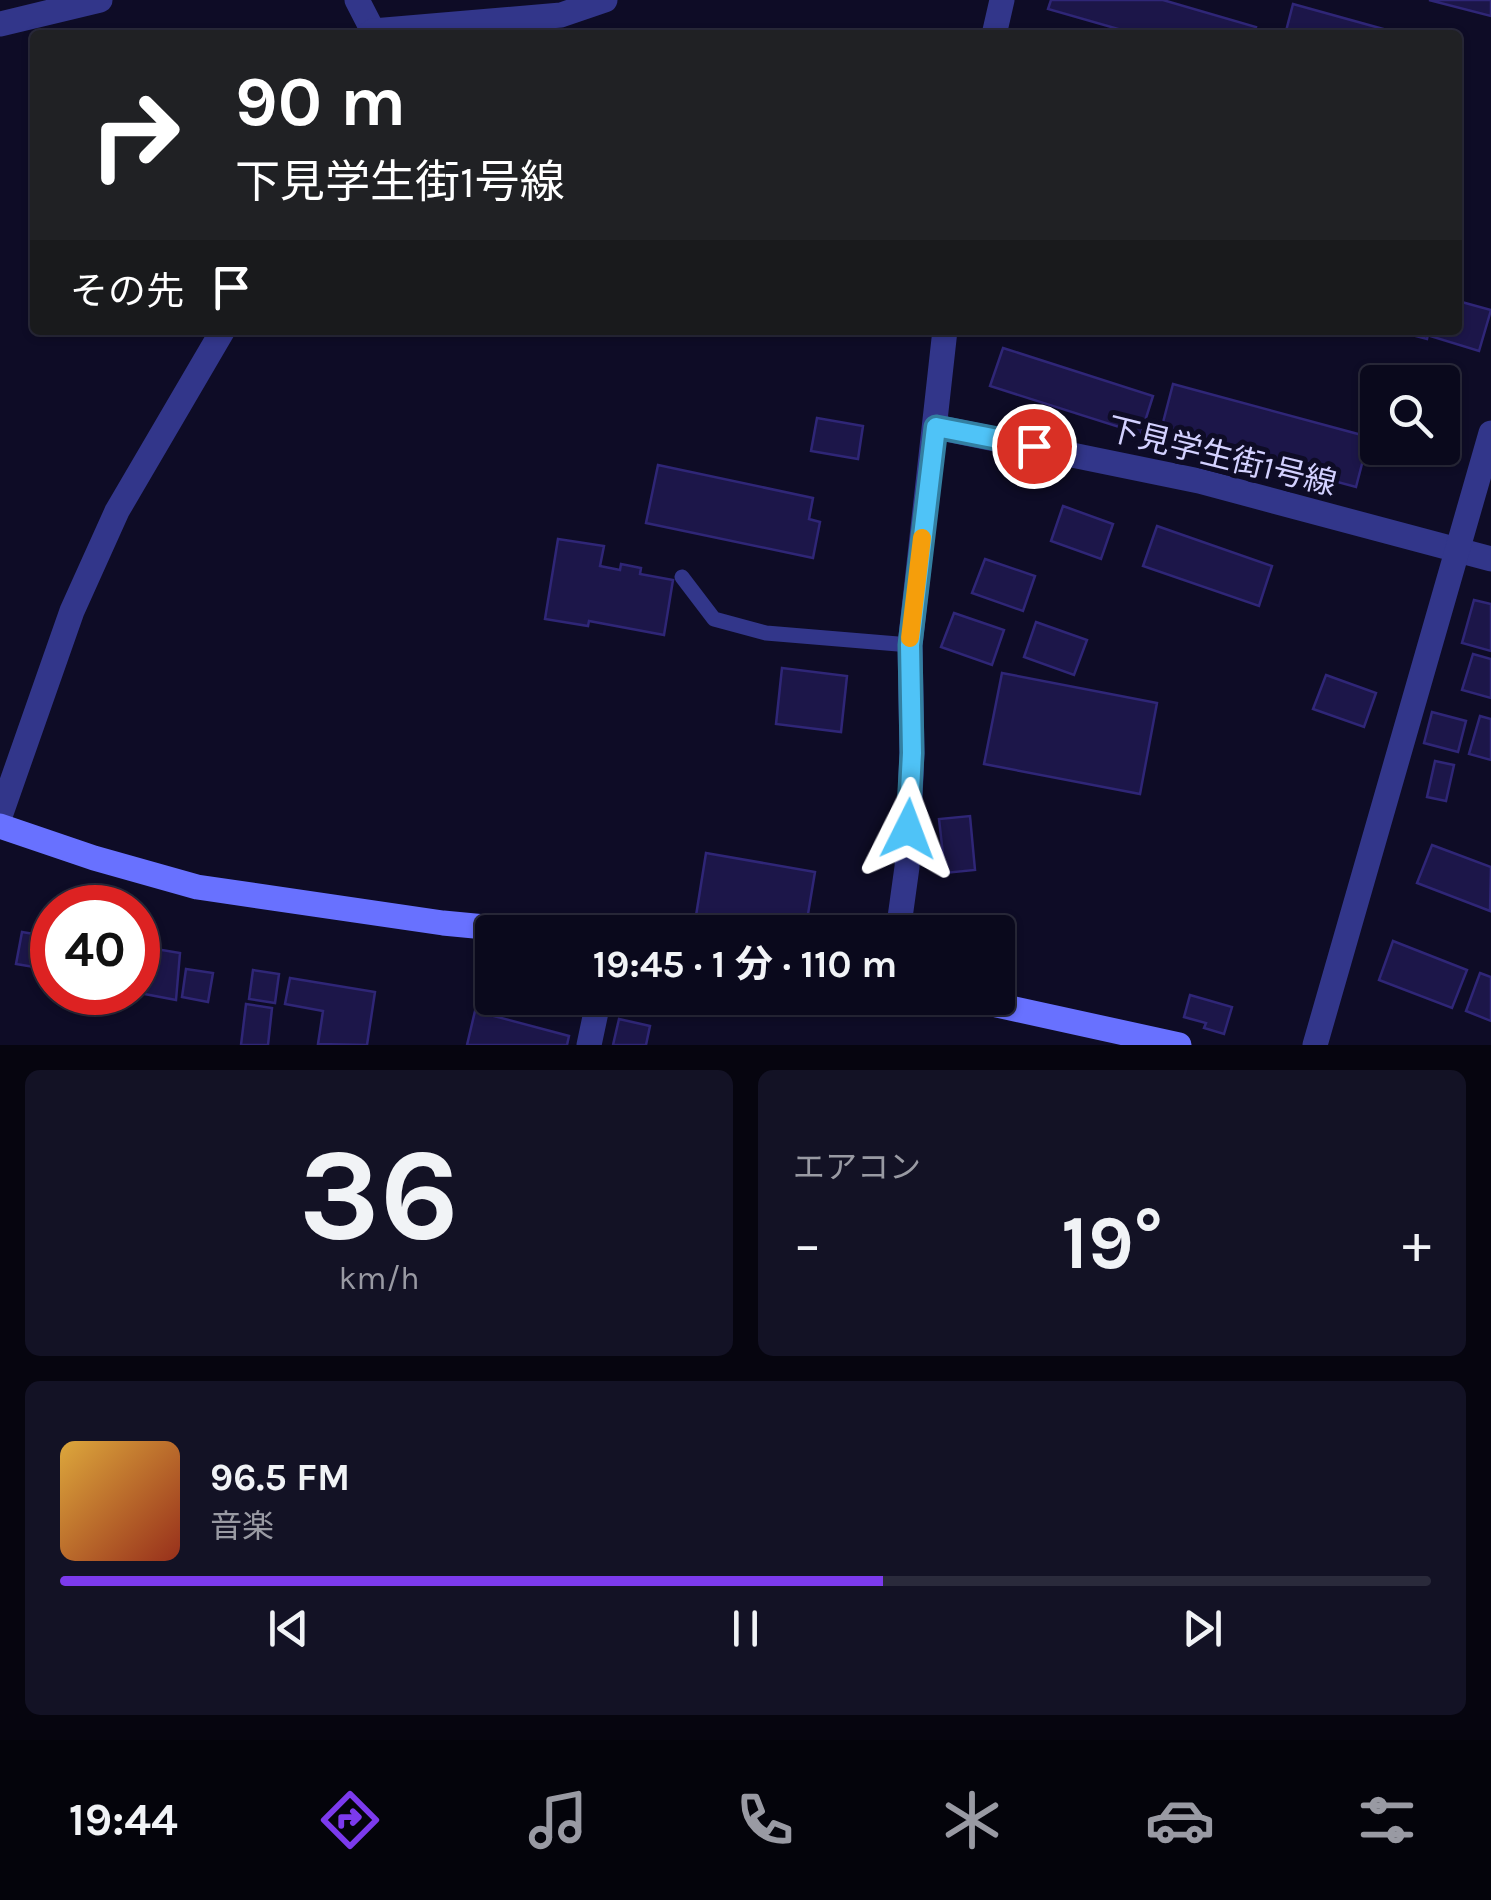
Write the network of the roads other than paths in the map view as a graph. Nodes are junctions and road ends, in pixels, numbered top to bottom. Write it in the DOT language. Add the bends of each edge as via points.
graph roads {
  1 [pos="100,0"];
  2 [pos="357,0"];
  3 [pos="606,0"];
  4 [pos="1002,0"];
  5 [pos="0,24"];
  6 [pos="369,30"];
  7 [pos="402,30"];
  8 [pos="995,30"];
  9 [pos="221,335"];
  10 [pos="945,335"];
  11 [pos="936,427"];
  12 [pos="1491,433"];
  13 [pos="1459,550"];
  14 [pos="1491,559"];
  15 [pos="682,577"];
  16 [pos="910,645"];
  17 [pos="0,816"];
  18 [pos="0,826"];
  19 [pos="900,915"];
  20 [pos="475,926"];
  21 [pos="1015,1009"];
  22 [pos="595,1015"];
  23 [pos="589,1045"];
  24 [pos="1179,1045"];
  25 [pos="1315,1045"];
  1 -- 5 [label="street"];
  2 -- 6 [label="street"];
  3 -- 7 [label="street" via="561,15"];
  4 -- 8 [label="street"];
  9 -- 17 [label="street" via="110,528 66,627"];
  10 -- 11 [label="street"];
  11 -- 13 [label="street, 下見学生街1号線" via="1199,481"];
  11 -- 16 [label="street"];
  12 -- 13 [label="street"];
  13 -- 14 [label="street, 下見学生街1号線"];
  13 -- 25 [label="street"];
  15 -- 16 [label="lane" via="714,619 766,633"];
  16 -- 19 [label="street" via="912,753"];
  18 -- 20 [label="main road" via="197,887"];
  21 -- 24 [label="main road"];
  22 -- 23 [label="street"];
}
